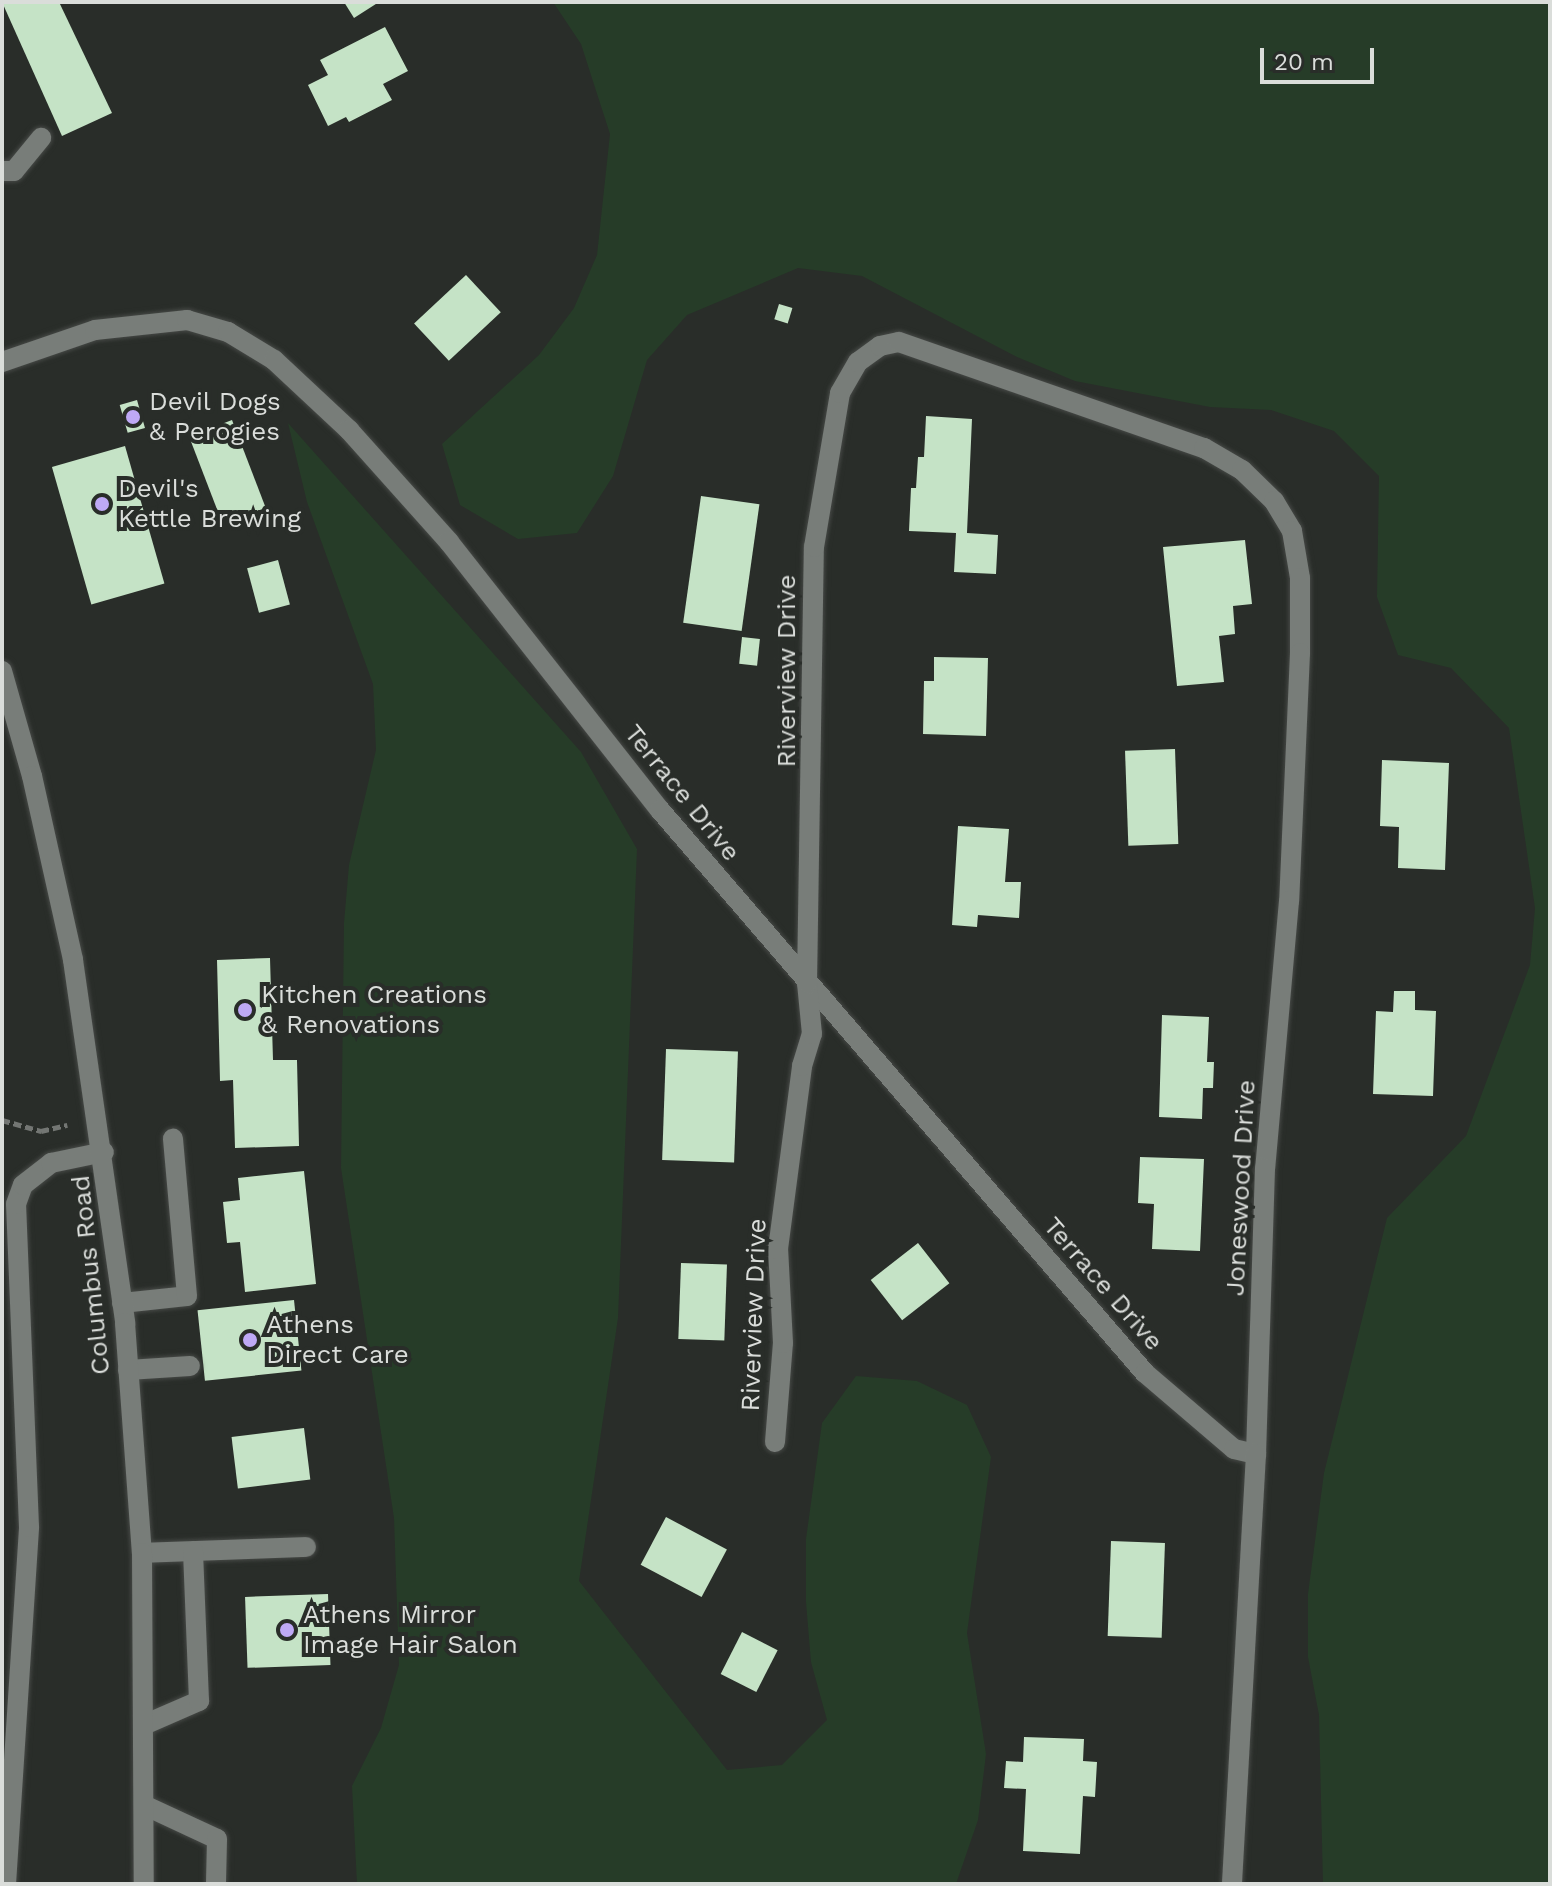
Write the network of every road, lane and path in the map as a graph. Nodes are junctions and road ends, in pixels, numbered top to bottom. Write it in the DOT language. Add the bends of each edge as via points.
graph roads {
  1 [pos="41,138"];
  2 [pos="2,171"];
  3 [pos="2,362"];
  4 [pos="1274,501"];
  5 [pos="2,671"];
  6 [pos="807,983"];
  7 [pos="99,1119"];
  8 [pos="2,1120"];
  9 [pos="173,1139"];
  10 [pos="104,1152"];
  11 [pos="122,1303"];
  12 [pos="190,1366"];
  13 [pos="128,1370"];
  14 [pos="775,1442"];
  15 [pos="1256,1454"];
  16 [pos="306,1547"];
  17 [pos="193,1551"];
  18 [pos="142,1553"];
  19 [pos="146,1724"];
  20 [pos="146,1806"];
  21 [pos="6,1884"];
  22 [pos="144,1884"];
  23 [pos="216,1884"];
  24 [pos="1232,1884"];
  1 -- 2 [label="street" via="14,171"];
  3 -- 6 [label="street, Terrace Drive" via="95,330 187,320 228,332 274,360 349,430 449,542 660,810"];
  4 -- 6 [label="street, Riverview Drive" via="1242,470 1204,448 899,342 880,346 858,362 840,393 814,547"];
  4 -- 15 [label="street, Joneswood Drive" via="1292,531 1300,578 1300,653 1289,901 1265,1168"];
  5 -- 7 [label="street, Columbus Road" via="32,776 73,960"];
  6 -- 14 [label="street, Riverview Drive" via="812,1034 802,1066 778,1249 783,1343"];
  6 -- 15 [label="street, Terrace Drive" via="1145,1373 1234,1449"];
  7 -- 8 [label="path" via="41,1131"];
  7 -- 10 [label="street, Columbus Road"];
  9 -- 11 [label="street" via="187,1296"];
  10 -- 11 [label="street, Columbus Road"];
  10 -- 21 [label="street" via="51,1163 23,1185 16,1204 29,1527"];
  11 -- 13 [label="street, Columbus Road"];
  12 -- 13 [label="street"];
  13 -- 18 [label="street, Columbus Road"];
  15 -- 24 [label="street, Joneswood Drive"];
  16 -- 17 [label="street"];
  17 -- 18 [label="street"];
  17 -- 19 [label="street" via="199,1701"];
  18 -- 19 [label="street, Columbus Road"];
  19 -- 20 [label="street, Columbus Road"];
  20 -- 22 [label="street, Columbus Road"];
  20 -- 23 [label="street" via="217,1839"];
}
